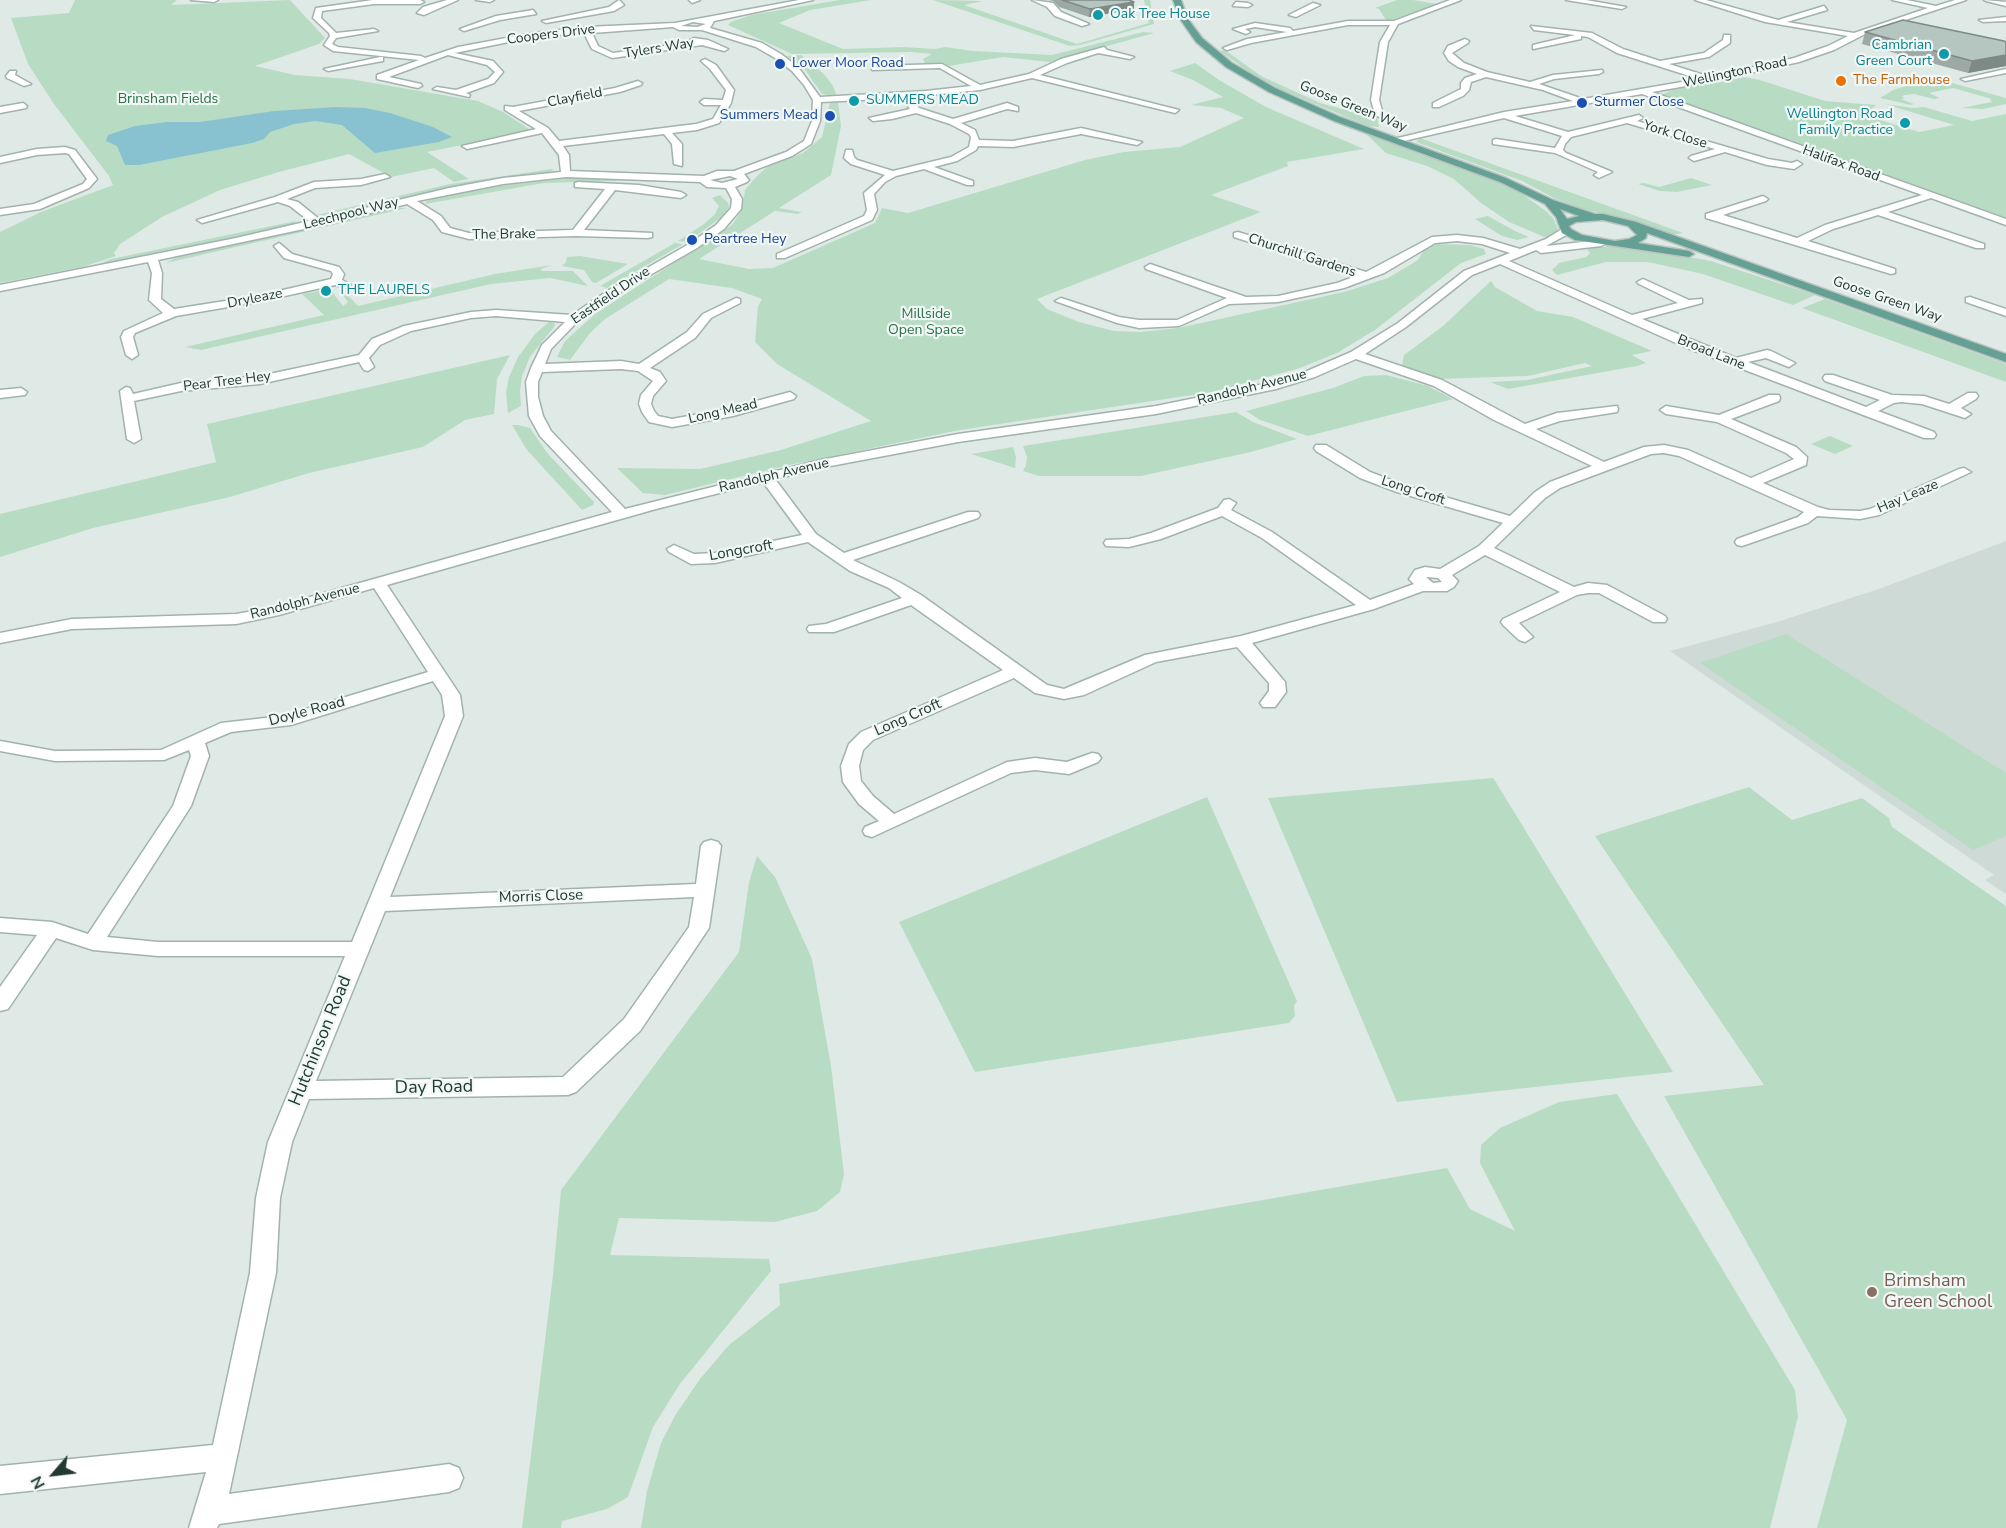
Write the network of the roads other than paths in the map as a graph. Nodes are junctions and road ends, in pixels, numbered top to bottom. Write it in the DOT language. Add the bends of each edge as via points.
graph roads {
  1 [pos="195,0"];
  2 [pos="214,0"];
  3 [pos="454,0"];
  4 [pos="480,0"];
  5 [pos="490,0"];
  6 [pos="809,0"];
  7 [pos="1036,0"];
  8 [pos="1177,0"];
  9 [pos="1458,0"];
  10 [pos="1570,0"];
  11 [pos="1699,0"];
  12 [pos="1896,0"];
  13 [pos="1962,0"];
  14 [pos="1988,0"];
  15 [pos="1311,1"];
  16 [pos="1326,1"];
  17 [pos="420,2"];
  18 [pos="618,2"];
  19 [pos="762,2"];
  20 [pos="1235,3"];
  21 [pos="2006,4"];
  22 [pos="519,5"];
  23 [pos="1248,5"];
  24 [pos="773,6"];
  25 [pos="1622,7"];
  26 [pos="1934,7"];
  27 [pos="611,9"];
  28 [pos="1823,10"];
  29 [pos="621,11"];
  30 [pos="532,12"];
  31 [pos="421,14"];
  32 [pos="678,15"];
  33 [pos="1312,16"];
  34 [pos="641,17"];
  35 [pos="2006,19"];
  36 [pos="650,20"];
  37 [pos="1983,20"];
  38 [pos="546,21"];
  39 [pos="1084,21"];
  40 [pos="1777,22"];
  41 [pos="1395,23"];
  42 [pos="1886,23"];
  43 [pos="611,24"];
  44 [pos="704,24"];
  45 [pos="1534,28"];
  46 [pos="1910,28"];
  47 [pos="464,29"];
  48 [pos="586,29"];
  49 [pos="374,31"];
  50 [pos="554,32"];
  51 [pos="1246,32"];
  52 [pos="1304,32"];
  53 [pos="669,35"];
  54 [pos="1589,35"];
  55 [pos="1852,35"];
  56 [pos="334,36"];
  57 [pos="1730,38"];
  58 [pos="705,42"];
  59 [pos="1445,42"];
  60 [pos="1536,47"];
  61 [pos="1227,48"];
  62 [pos="724,49"];
  63 [pos="446,53"];
  64 [pos="390,56"];
  65 [pos="612,56"];
  66 [pos="1130,57"];
  67 [pos="429,59"];
  68 [pos="601,59"];
  69 [pos="705,61"];
  70 [pos="1661,63"];
  71 [pos="875,68"];
  72 [pos="328,69"];
  73 [pos="2006,71"];
  74 [pos="1599,72"];
  75 [pos="1485,74"];
  76 [pos="1032,76"];
  77 [pos="1709,80"];
  78 [pos="1965,80"];
  79 [pos="638,82"];
  80 [pos="0,83"];
  81 [pos="27,84"];
  82 [pos="1531,84"];
  83 [pos="418,86"];
  84 [pos="980,88"];
  85 [pos="437,89"];
  86 [pos="1642,92"];
  87 [pos="457,93"];
  88 [pos="904,96"];
  89 [pos="474,97"];
  90 [pos="817,100"];
  91 [pos="1435,101"];
  92 [pos="1581,101"];
  93 [pos="704,102"];
  94 [pos="727,103"];
  95 [pos="501,105"];
  96 [pos="23,106"];
  97 [pos="1186,108"];
  98 [pos="1015,109"];
  99 [pos="0,110"];
  100 [pos="512,110"];
  101 [pos="916,110"];
  102 [pos="1375,112"];
  103 [pos="1504,114"];
  104 [pos="1645,116"];
  105 [pos="873,118"];
  106 [pos="1628,121"];
  107 [pos="953,122"];
  108 [pos="545,130"];
  109 [pos="666,131"];
  110 [pos="1568,135"];
  111 [pos="1395,140"];
  112 [pos="1137,142"];
  113 [pos="1496,142"];
  114 [pos="976,143"];
  115 [pos="558,144"];
  116 [pos="467,146"];
  117 [pos="1723,150"];
  118 [pos="1558,151"];
  119 [pos="849,152"];
  120 [pos="1694,158"];
  121 [pos="0,160"];
  122 [pos="566,163"];
  123 [pos="555,164"];
  124 [pos="679,164"];
  125 [pos="1797,164"];
  126 [pos="926,167"];
  127 [pos="566,174"];
  128 [pos="736,174"];
  129 [pos="893,174"];
  130 [pos="1599,175"];
  131 [pos="385,177"];
  132 [pos="705,179"];
  133 [pos="970,183"];
  134 [pos="729,186"];
  135 [pos="612,187"];
  136 [pos="524,190"];
  137 [pos="681,195"];
  138 [pos="1751,195"];
  139 [pos="1929,196"];
  140 [pos="278,199"];
  141 [pos="1763,199"];
  142 [pos="408,200"];
  143 [pos="1549,202"];
  144 [pos="1776,203"];
  145 [pos="1879,212"];
  146 [pos="0,213"];
  147 [pos="1593,217"];
  148 [pos="202,220"];
  149 [pos="2006,222"];
  150 [pos="318,223"];
  151 [pos="1632,224"];
  152 [pos="1565,228"];
  153 [pos="576,233"];
  154 [pos="648,235"];
  155 [pos="1238,235"];
  156 [pos="1800,241"];
  157 [pos="1978,241"];
  158 [pos="1601,243"];
  159 [pos="1622,243"];
  160 [pos="279,246"];
  161 [pos="1523,253"];
  162 [pos="781,256"];
  163 [pos="152,258"];
  164 [pos="1499,260"];
  165 [pos="1150,267"];
  166 [pos="1758,270"];
  167 [pos="1891,271"];
  168 [pos="1366,276"];
  169 [pos="1642,282"];
  170 [pos="0,288"];
  171 [pos="1244,299"];
  172 [pos="1970,300"];
  173 [pos="736,301"];
  174 [pos="1061,301"];
  175 [pos="173,313"];
  176 [pos="2006,313"];
  177 [pos="574,319"];
  178 [pos="1630,319"];
  179 [pos="1745,348"];
  180 [pos="132,354"];
  181 [pos="1355,355"];
  182 [pos="1762,355"];
  183 [pos="2006,358"];
  184 [pos="1735,363"];
  185 [pos="1789,363"];
  186 [pos="537,368"];
  187 [pos="641,368"];
  188 [pos="1829,378"];
  189 [pos="21,392"];
  190 [pos="0,394"];
  191 [pos="789,396"];
  192 [pos="1972,396"];
  193 [pos="1774,398"];
  194 [pos="1891,399"];
  195 [pos="1612,409"];
  196 [pos="1950,409"];
  197 [pos="1666,410"];
  198 [pos="1866,412"];
  199 [pos="1965,414"];
  200 [pos="1720,419"];
  201 [pos="1524,429"];
  202 [pos="1929,435"];
  203 [pos="134,439"];
  204 [pos="1321,448"];
  205 [pos="1602,466"];
  206 [pos="1964,472"];
  207 [pos="766,477"];
  208 [pos="1752,483"];
  209 [pos="1814,511"];
  210 [pos="622,514"];
  211 [pos="973,515"];
  212 [pos="1512,521"];
  213 [pos="811,537"];
  214 [pos="1742,542"];
  215 [pos="1111,543"];
  216 [pos="674,549"];
  217 [pos="1484,549"];
  218 [pos="841,559"];
  219 [pos="379,584"];
  220 [pos="1572,592"];
  221 [pos="915,598"];
  222 [pos="1368,606"];
  223 [pos="1659,619"];
  224 [pos="815,629"];
  225 [pos="1525,637"];
  226 [pos="0,638"];
  227 [pos="1241,641"];
  228 [pos="1015,671"];
  229 [pos="438,674"];
  230 [pos="1269,703"];
  231 [pos="195,741"];
  232 [pos="0,746"];
  233 [pos="1092,758"];
  234 [pos="892,822"];
  235 [pos="872,831"];
  236 [pos="711,846"];
  237 [pos="706,890"];
  238 [pos="377,904"];
  239 [pos="0,925"];
  240 [pos="52,929"];
  241 [pos="93,943"];
  242 [pos="358,949"];
  243 [pos="0,1003"];
  244 [pos="301,1090"];
  245 [pos="224,1457"];
  246 [pos="449,1478"];
  247 [pos="0,1480"];
  248 [pos="206,1519"];
  1 -- 2 [label="street"];
  3 -- 31 [label="street"];
  4 -- 5 [label="street"];
  6 -- 24 [label="street"];
  7 -- 39 [label="street" via="1050,5 1058,14"];
  8 -- 111 [label="main road, Goose Green Way" via="1190,29 1228,65 1291,99"];
  9 -- 41 [label="street"];
  10 -- 25 [label="street"];
  11 -- 40 [label="street"];
  12 -- 26 [label="street"];
  13 -- 26 [label="street, Wellington Road"];
  14 -- 21 [label="street"];
  15 -- 16 [label="street"];
  15 -- 33 [label="street" via="1316,5 1295,14"];
  17 -- 56 [label="street, Coopers Drive" via="374,2 319,10 317,18"];
  18 -- 27 [label="street" via="620,5"];
  19 -- 24 [label="street"];
  20 -- 23 [label="street"];
  22 -- 30 [label="street"];
  24 -- 44 [label="street"];
  26 -- 42 [label="street, Wellington Road"];
  27 -- 29 [label="street"];
  27 -- 38 [label="street"];
  28 -- 40 [label="street"];
  30 -- 38 [label="street"];
  30 -- 47 [label="street"];
  32 -- 36 [label="street"];
  34 -- 36 [label="street"];
  35 -- 37 [label="street"];
  36 -- 43 [label="street"];
  38 -- 50 [label="street"];
  40 -- 55 [label="street"];
  41 -- 52 [label="street" via="1358,22"];
  41 -- 102 [label="street" via="1384,42"];
  42 -- 46 [label="street"];
  42 -- 55 [label="street, Wellington Road"];
  44 -- 48 [label="street, Coopers Drive" via="684,28 675,25"];
  44 -- 90 [label="street" via="769,50 795,69"];
  45 -- 54 [label="street"];
  48 -- 50 [label="street, Coopers Drive"];
  48 -- 65 [label="street, Tylers Way" via="595,47"];
  49 -- 56 [label="street"];
  50 -- 63 [label="street, Coopers Drive"];
  51 -- 52 [label="street" via="1237,29 1255,25"];
  52 -- 61 [label="street"];
  53 -- 58 [label="street, Tylers Way"];
  54 -- 60 [label="street"];
  54 -- 70 [label="street" via="1620,51"];
  55 -- 77 [label="street, Wellington Road" via="1804,58"];
  56 -- 64 [label="street, Coopers Drive" via="328,45 336,49"];
  57 -- 70 [label="street" via="1706,55"];
  58 -- 62 [label="street, Tylers Way"];
  58 -- 65 [label="street, Tylers Way"];
  59 -- 75 [label="street" via="1462,43 1451,48 1448,53 1452,59"];
  63 -- 67 [label="street, Coopers Drive"];
  63 -- 87 [label="street" via="490,63 499,72 491,81"];
  64 -- 67 [label="street, Coopers Drive"];
  64 -- 72 [label="street, Coopers Drive"];
  65 -- 68 [label="street, Tylers Way"];
  66 -- 76 [label="street" via="1101,50"];
  67 -- 83 [label="street, Coopers Drive" via="380,77"];
  69 -- 94 [label="street" via="730,90"];
  70 -- 77 [label="street"];
  71 -- 84 [label="street" via="942,66"];
  73 -- 78 [label="street"];
  74 -- 82 [label="street" via="1553,77"];
  75 -- 82 [label="street"];
  75 -- 91 [label="street" via="1468,80 1465,90"];
  76 -- 84 [label="street"];
  76 -- 97 [label="street" via="1174,112"];
  77 -- 86 [label="street, Wellington Road"];
  79 -- 100 [label="street, Clayfield" via="617,90"];
  80 -- 81 [label="street" via="15,77"];
  82 -- 92 [label="street"];
  84 -- 88 [label="street"];
  85 -- 87 [label="street"];
  86 -- 92 [label="street, Wellington Road"];
  86 -- 139 [label="street, Halifax Road"];
  87 -- 89 [label="street"];
  88 -- 90 [label="street"];
  88 -- 101 [label="street"];
  90 -- 128 [label="street" via="816,121 808,142 789,154"];
  92 -- 103 [label="street, Wellington Road"];
  93 -- 94 [label="street"];
  94 -- 109 [label="street" via="716,121 708,125"];
  95 -- 100 [label="street, Clayfield"];
  96 -- 99 [label="street"];
  98 -- 107 [label="street" via="1007,106"];
  100 -- 108 [label="street, Clayfield"];
  101 -- 105 [label="street"];
  101 -- 107 [label="street"];
  103 -- 110 [label="street"];
  103 -- 111 [label="street, Wellington Road"];
  104 -- 106 [label="street, York Close"];
  106 -- 110 [label="street, York Close"];
  106 -- 117 [label="street, York Close"];
  107 -- 114 [label="street" via="972,132"];
  108 -- 115 [label="street, Clayfield"];
  108 -- 116 [label="street, Clayfield"];
  109 -- 115 [label="street"];
  109 -- 124 [label="street" via="677,144"];
  110 -- 118 [label="street"];
  111 -- 143 [label="main road, Goose Green Way" via="1503,180"];
  112 -- 114 [label="street" via="1082,131 1020,143"];
  113 -- 118 [label="street"];
  114 -- 126 [label="street" via="963,155"];
  115 -- 122 [label="street, Clayfield"];
  117 -- 120 [label="street, York Close"];
  117 -- 125 [label="street, York Close" via="1767,162"];
  118 -- 130 [label="street" via="1573,161 1607,172"];
  119 -- 129 [label="street" via="854,162"];
  121 -- 146 [label="street" via="65,150 72,152 92,179 86,186 36,207"];
  122 -- 123 [label="street"];
  122 -- 127 [label="street, Clayfield"];
  126 -- 129 [label="street"];
  126 -- 133 [label="street"];
  127 -- 132 [label="street, Leechpool Way"];
  127 -- 142 [label="street, Leechpool Way" via="484,184"];
  128 -- 132 [label="street" via="717,174"];
  128 -- 134 [label="street" via="744,180"];
  129 -- 162 [label="street" via="869,193 872,210 868,218"];
  131 -- 140 [label="street" via="314,185"];
  132 -- 134 [label="street" via="710,185"];
  134 -- 177 [label="street, Eastfield Drive" via="737,199 736,209 720,227"];
  135 -- 136 [label="street" via="568,185"];
  135 -- 137 [label="street"];
  135 -- 153 [label="street"];
  138 -- 141 [label="street"];
  139 -- 145 [label="street"];
  139 -- 149 [label="street, Halifax Road"];
  140 -- 148 [label="street"];
  140 -- 150 [label="street" via="294,204"];
  141 -- 144 [label="street"];
  141 -- 156 [label="street" via="1708,216"];
  142 -- 150 [label="street, Leechpool Way"];
  142 -- 153 [label="street, The Brake" via="456,234 488,237"];
  143 -- 147 [label="main road, Goose Green Way"];
  143 -- 152 [label="main road"];
  145 -- 156 [label="street" via="1829,227"];
  145 -- 157 [label="street" via="1963,240"];
  147 -- 151 [label="main road, Goose Green Way"];
  147 -- 152 [label="main road" via="1574,219"];
  150 -- 163 [label="street, Leechpool Way"];
  151 -- 159 [label="main road" via="1642,236"];
  151 -- 166 [label="main road, Goose Green Way"];
  152 -- 158 [label="main road, Goose Green Way" via="1579,238"];
  152 -- 161 [label="street, Randolph Avenue" via="1556,238"];
  153 -- 154 [label="street, The Brake"];
  155 -- 168 [label="street, Churchill Gardens"];
  156 -- 167 [label="street"];
  158 -- 159 [label="main road, Goose Green Way"];
  158 -- 161 [label="street, Randolph Avenue"];
  159 -- 166 [label="main road, Goose Green Way"];
  160 -- 175 [label="street, Dryleaze" via="288,256 335,269 341,284"];
  161 -- 164 [label="street, Randolph Avenue"];
  161 -- 168 [label="street, Churchill Gardens" via="1484,242 1443,238 1432,240 1398,262"];
  163 -- 170 [label="street, Leechpool Way"];
  163 -- 175 [label="street" via="157,273 155,300"];
  164 -- 178 [label="street, Broad Lane"];
  164 -- 181 [label="street, Randolph Avenue" via="1468,273 1402,325"];
  165 -- 171 [label="street, Churchill Gardens"];
  166 -- 183 [label="main road, Goose Green Way"];
  168 -- 171 [label="street, Churchill Gardens" via="1340,286 1278,299"];
  169 -- 178 [label="street" via="1694,302"];
  171 -- 174 [label="street, Churchill Gardens" via="1218,305 1179,323 1158,324 1117,320"];
  172 -- 176 [label="street"];
  173 -- 187 [label="street" via="707,316 691,335"];
  175 -- 180 [label="street, Dryleaze" via="130,332 127,337"];
  177 -- 186 [label="street, Eastfield Drive" via="546,348"];
  177 -- 203 [label="street, Pear Tree Hey" via="515,313 452,318 386,336 376,342 366,363 315,366 260,380 127,395"];
  178 -- 184 [label="street, Broad Lane"];
  179 -- 182 [label="street"];
  181 -- 201 [label="street" via="1438,382"];
  181 -- 207 [label="street, Randolph Avenue" via="1311,374 1220,399 907,447"];
  182 -- 184 [label="street"];
  182 -- 185 [label="street"];
  184 -- 198 [label="street, Broad Lane"];
  186 -- 187 [label="street"];
  186 -- 210 [label="street, Eastfield Drive" via="532,397 545,433"];
  187 -- 191 [label="street, Long Mead" via="660,381 647,395 645,404 648,412 662,421 685,422"];
  188 -- 194 [label="street"];
  189 -- 190 [label="street"];
  192 -- 196 [label="street"];
  193 -- 200 [label="street"];
  194 -- 196 [label="street" via="1912,398"];
  194 -- 198 [label="street"];
  195 -- 201 [label="street" via="1557,417"];
  196 -- 199 [label="street"];
  197 -- 200 [label="street"];
  198 -- 202 [label="street, Broad Lane"];
  200 -- 208 [label="street" via="1800,457 1801,462"];
  201 -- 205 [label="street"];
  204 -- 212 [label="street, Long Croft" via="1365,475"];
  205 -- 208 [label="street, Hay Leaze" via="1649,450 1664,449 1683,453"];
  205 -- 212 [label="street" via="1555,485"];
  206 -- 209 [label="street, Hay Leaze" via="1874,512 1845,515"];
  207 -- 210 [label="street, Randolph Avenue"];
  207 -- 213 [label="street"];
  208 -- 209 [label="street, Hay Leaze"];
  209 -- 214 [label="street" via="1803,520"];
  210 -- 219 [label="street, Randolph Avenue"];
  211 -- 218 [label="street"];
  212 -- 217 [label="street"];
  213 -- 216 [label="street, Longcroft" via="715,558 692,559"];
  213 -- 218 [label="street"];
  215 -- 222 [label="street" via="1156,536 1226,507"];
  217 -- 220 [label="street"];
  217 -- 222 [label="street" via="1443,574 1450,580 1447,586 1423,586"];
  218 -- 221 [label="street"];
  219 -- 226 [label="street, Randolph Avenue" via="236,619 72,624"];
  219 -- 229 [label="street, Hutchinson Road"];
  220 -- 223 [label="street" via="1602,588"];
  220 -- 225 [label="street" via="1509,621"];
  221 -- 224 [label="street" via="828,630"];
  221 -- 228 [label="street"];
  222 -- 227 [label="street"];
  227 -- 228 [label="street" via="1151,658 1064,694 1041,689"];
  227 -- 230 [label="street" via="1277,682 1278,692"];
  228 -- 234 [label="street, Long Croft" via="867,736 855,748 850,766 852,782"];
  229 -- 231 [label="street, Doyle Road" via="285,721 227,728"];
  229 -- 238 [label="street, Hutchinson Road" via="451,695 454,716"];
  231 -- 232 [label="street, Doyle Road" via="164,755 117,757 55,756"];
  231 -- 241 [label="street" via="200,756 182,806"];
  233 -- 234 [label="street" via="1069,768 1035,764 1007,768"];
  234 -- 235 [label="street"];
  236 -- 237 [label="street"];
  237 -- 238 [label="street, Morris Close"];
  237 -- 244 [label="street, Day Road" via="699,928 632,1025 568,1086"];
  238 -- 242 [label="street, Hutchinson Road"];
  239 -- 240 [label="street"];
  240 -- 241 [label="street"];
  240 -- 243 [label="street"];
  241 -- 242 [label="street" via="158,949"];
  242 -- 244 [label="street, Hutchinson Road"];
  244 -- 245 [label="street, Hutchinson Road" via="280,1142 267,1198 263,1273"];
  245 -- 247 [label="street"];
  245 -- 248 [label="street, Hutchinson Road"];
  246 -- 248 [label="street"];
}
